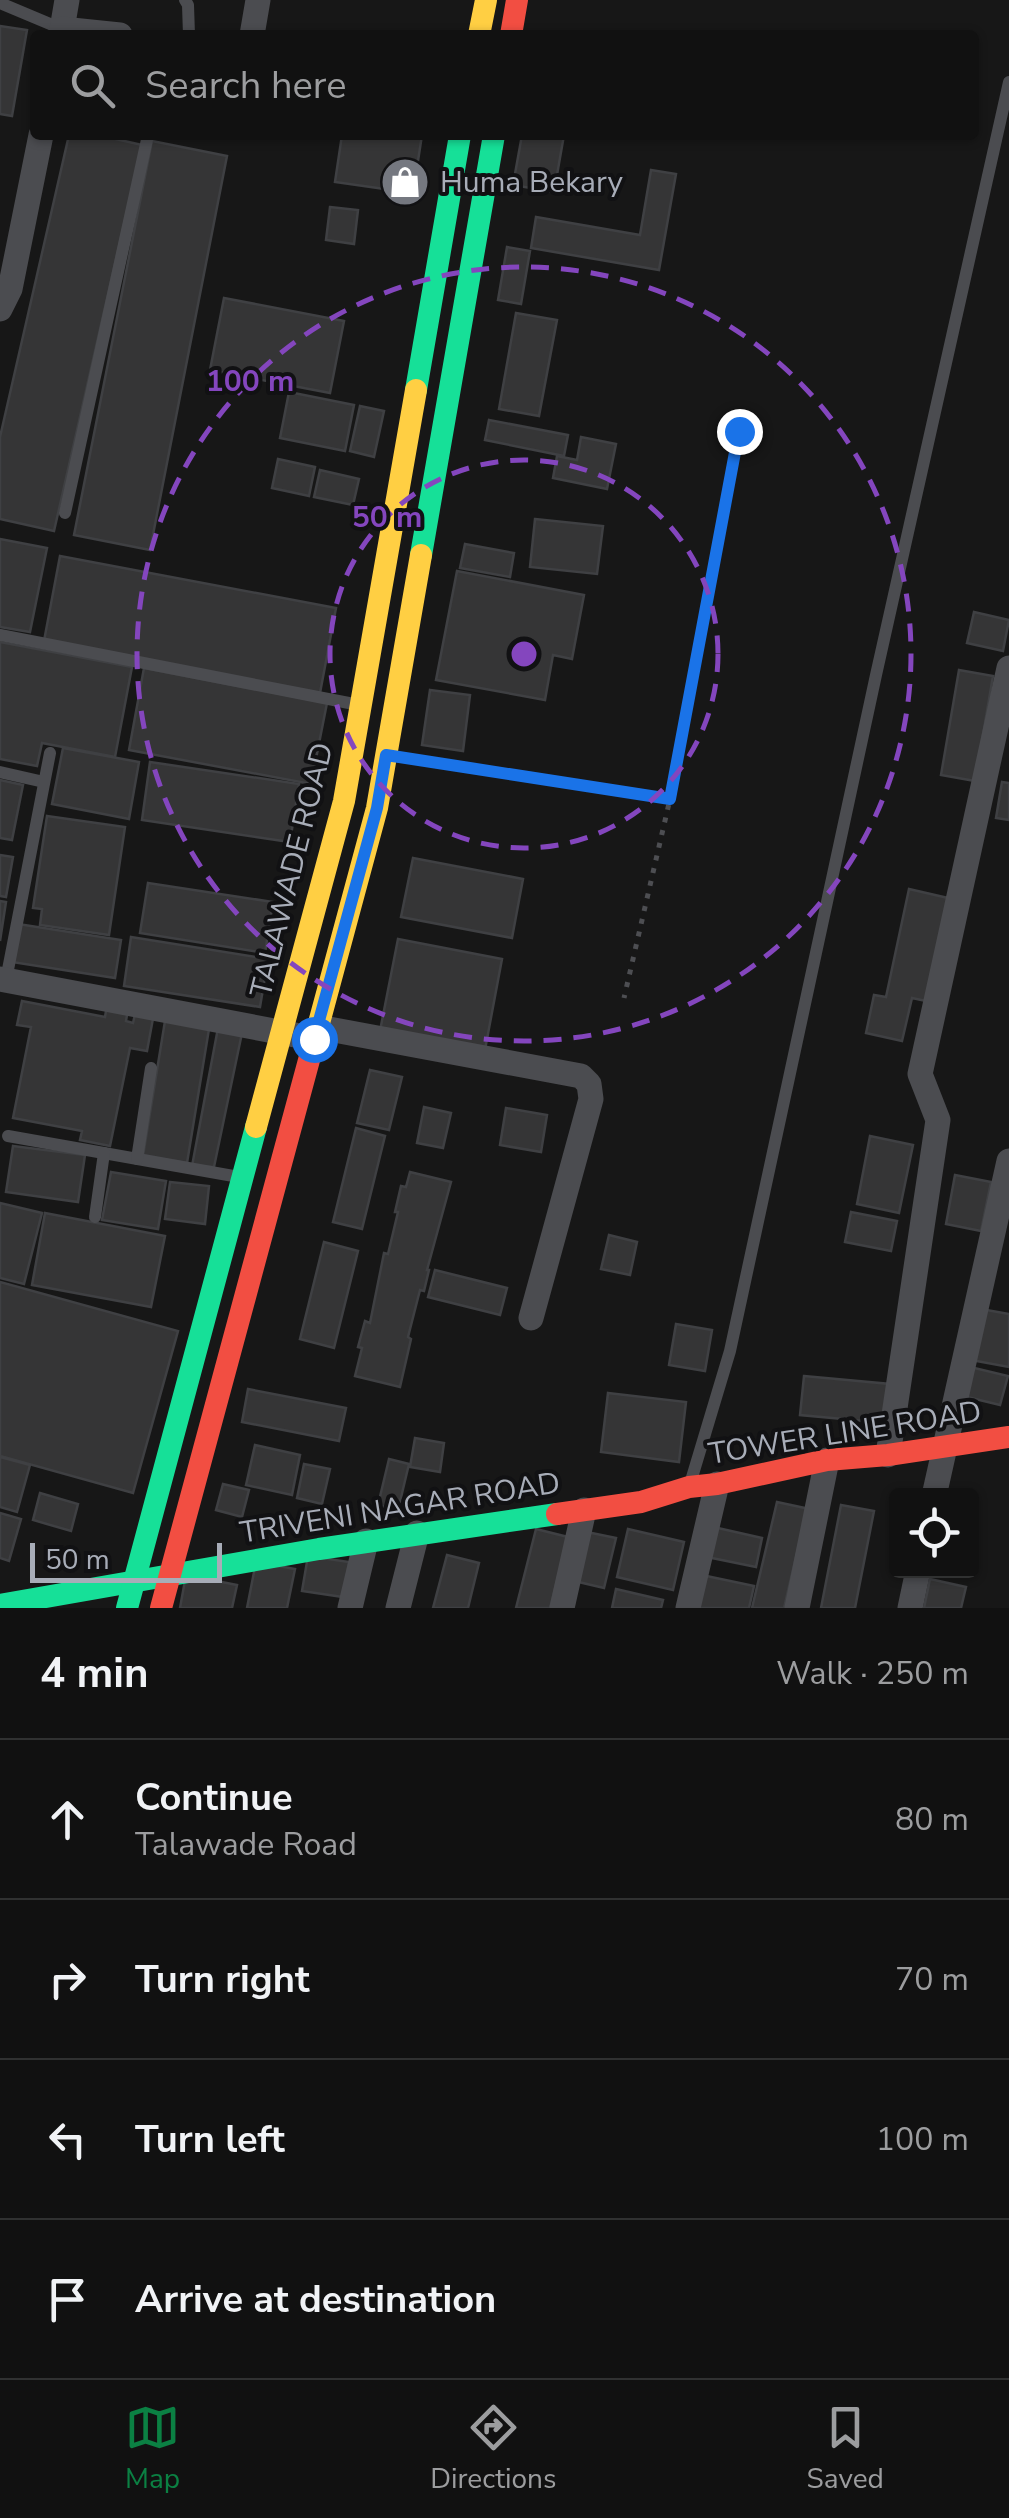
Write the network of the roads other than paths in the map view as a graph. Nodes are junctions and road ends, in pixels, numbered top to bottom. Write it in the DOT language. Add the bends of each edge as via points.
graph roads {
  1 [pos="66,0"];
  2 [pos="185,0"];
  3 [pos="258,0"];
  4 [pos="486,0"];
  5 [pos="517,0"];
  6 [pos="0,4"];
  7 [pos="57,30"];
  8 [pos="61,30"];
  9 [pos="188,30"];
  10 [pos="253,30"];
  11 [pos="480,30"];
  12 [pos="512,30"];
  13 [pos="1009,82"];
  14 [pos="39,140"];
  15 [pos="147,140"];
  16 [pos="459,140"];
  17 [pos="493,140"];
  18 [pos="13,213"];
  19 [pos="0,308"];
  20 [pos="65,513"];
  21 [pos="0,635"];
  22 [pos="1009,668"];
  23 [pos="361,706"];
  24 [pos="50,753"];
  25 [pos="0,772"];
  26 [pos="44,782"];
  27 [pos="348,783"];
  28 [pos="380,786"];
  29 [pos="3,980"];
  30 [pos="282,1032"];
  31 [pos="316,1033"];
  32 [pos="152,1068"];
  33 [pos="8,1136"];
  34 [pos="104,1153"];
  35 [pos="137,1159"];
  36 [pos="1009,1161"];
  37 [pos="243,1178"];
  38 [pos="275,1185"];
  39 [pos="95,1217"];
  40 [pos="531,1318"];
  41 [pos="1009,1437"];
  42 [pos="945,1448"];
  43 [pos="888,1455"];
  44 [pos="827,1460"];
  45 [pos="717,1484"];
  46 [pos="689,1487"];
  47 [pos="936,1488"];
  48 [pos="584,1510"];
  49 [pos="417,1533"];
  50 [pos="366,1542"];
  51 [pos="170,1576"];
  52 [pos="916,1578"];
  53 [pos="134,1582"];
  54 [pos="0,1605"];
  55 [pos="127,1608"];
  56 [pos="161,1608"];
  57 [pos="350,1608"];
  58 [pos="398,1608"];
  59 [pos="562,1608"];
  60 [pos="688,1608"];
  61 [pos="797,1608"];
  62 [pos="910,1608"];
  1 -- 8 [label="street"];
  2 -- 9 [label="lane"];
  3 -- 10 [label="street"];
  4 -- 11 [label="main road"];
  5 -- 12 [label="main road"];
  6 -- 7 [label="lane"];
  13 -- 46 [label="lane" via="730,1351"];
  14 -- 18 [label="street"];
  15 -- 20 [label="lane"];
  16 -- 23 [label="main road, TALAWADE ROAD"];
  17 -- 28 [label="main road"];
  18 -- 19 [label="street" via="10,289"];
  21 -- 23 [label="lane"];
  22 -- 43 [label="street" via="920,1074 938,1120"];
  23 -- 27 [label="main road, TALAWADE ROAD"];
  24 -- 26 [label="lane"];
  25 -- 26 [label="lane"];
  26 -- 29 [label="lane"];
  27 -- 28 [label="main road"];
  27 -- 30 [label="main road, TALAWADE ROAD"];
  28 -- 31 [label="main road"];
  29 -- 30 [label="street"];
  30 -- 31 [label="street"];
  30 -- 37 [label="main road, TALAWADE ROAD"];
  31 -- 38 [label="main road"];
  31 -- 40 [label="street" via="582,1076 589,1084 591,1099"];
  32 -- 35 [label="lane"];
  33 -- 34 [label="lane"];
  34 -- 35 [label="lane"];
  34 -- 39 [label="lane"];
  35 -- 37 [label="lane"];
  36 -- 42 [label="street"];
  37 -- 38 [label="lane"];
  37 -- 53 [label="main road, TALAWADE ROAD"];
  38 -- 51 [label="main road"];
  41 -- 42 [label="main road, TOWER LINE ROAD"];
  42 -- 43 [label="main road, TOWER LINE ROAD"];
  42 -- 47 [label="street"];
  43 -- 44 [label="main road, TOWER LINE ROAD"];
  44 -- 45 [label="main road, TOWER LINE ROAD"];
  44 -- 61 [label="street"];
  45 -- 46 [label="main road, TOWER LINE ROAD"];
  45 -- 60 [label="street"];
  46 -- 48 [label="main road, TRIVENI NAGAR ROAD"];
  48 -- 49 [label="main road, TRIVENI NAGAR ROAD"];
  48 -- 59 [label="street"];
  49 -- 50 [label="main road, TRIVENI NAGAR ROAD"];
  49 -- 58 [label="street"];
  50 -- 51 [label="main road, TRIVENI NAGAR ROAD"];
  50 -- 57 [label="street"];
  51 -- 53 [label="main road, TRIVENI NAGAR ROAD"];
  51 -- 56 [label="main road"];
  52 -- 62 [label="street"];
  53 -- 54 [label="main road, TRIVENI NAGAR ROAD"];
  53 -- 55 [label="main road, TALAWADE ROAD"];
}
